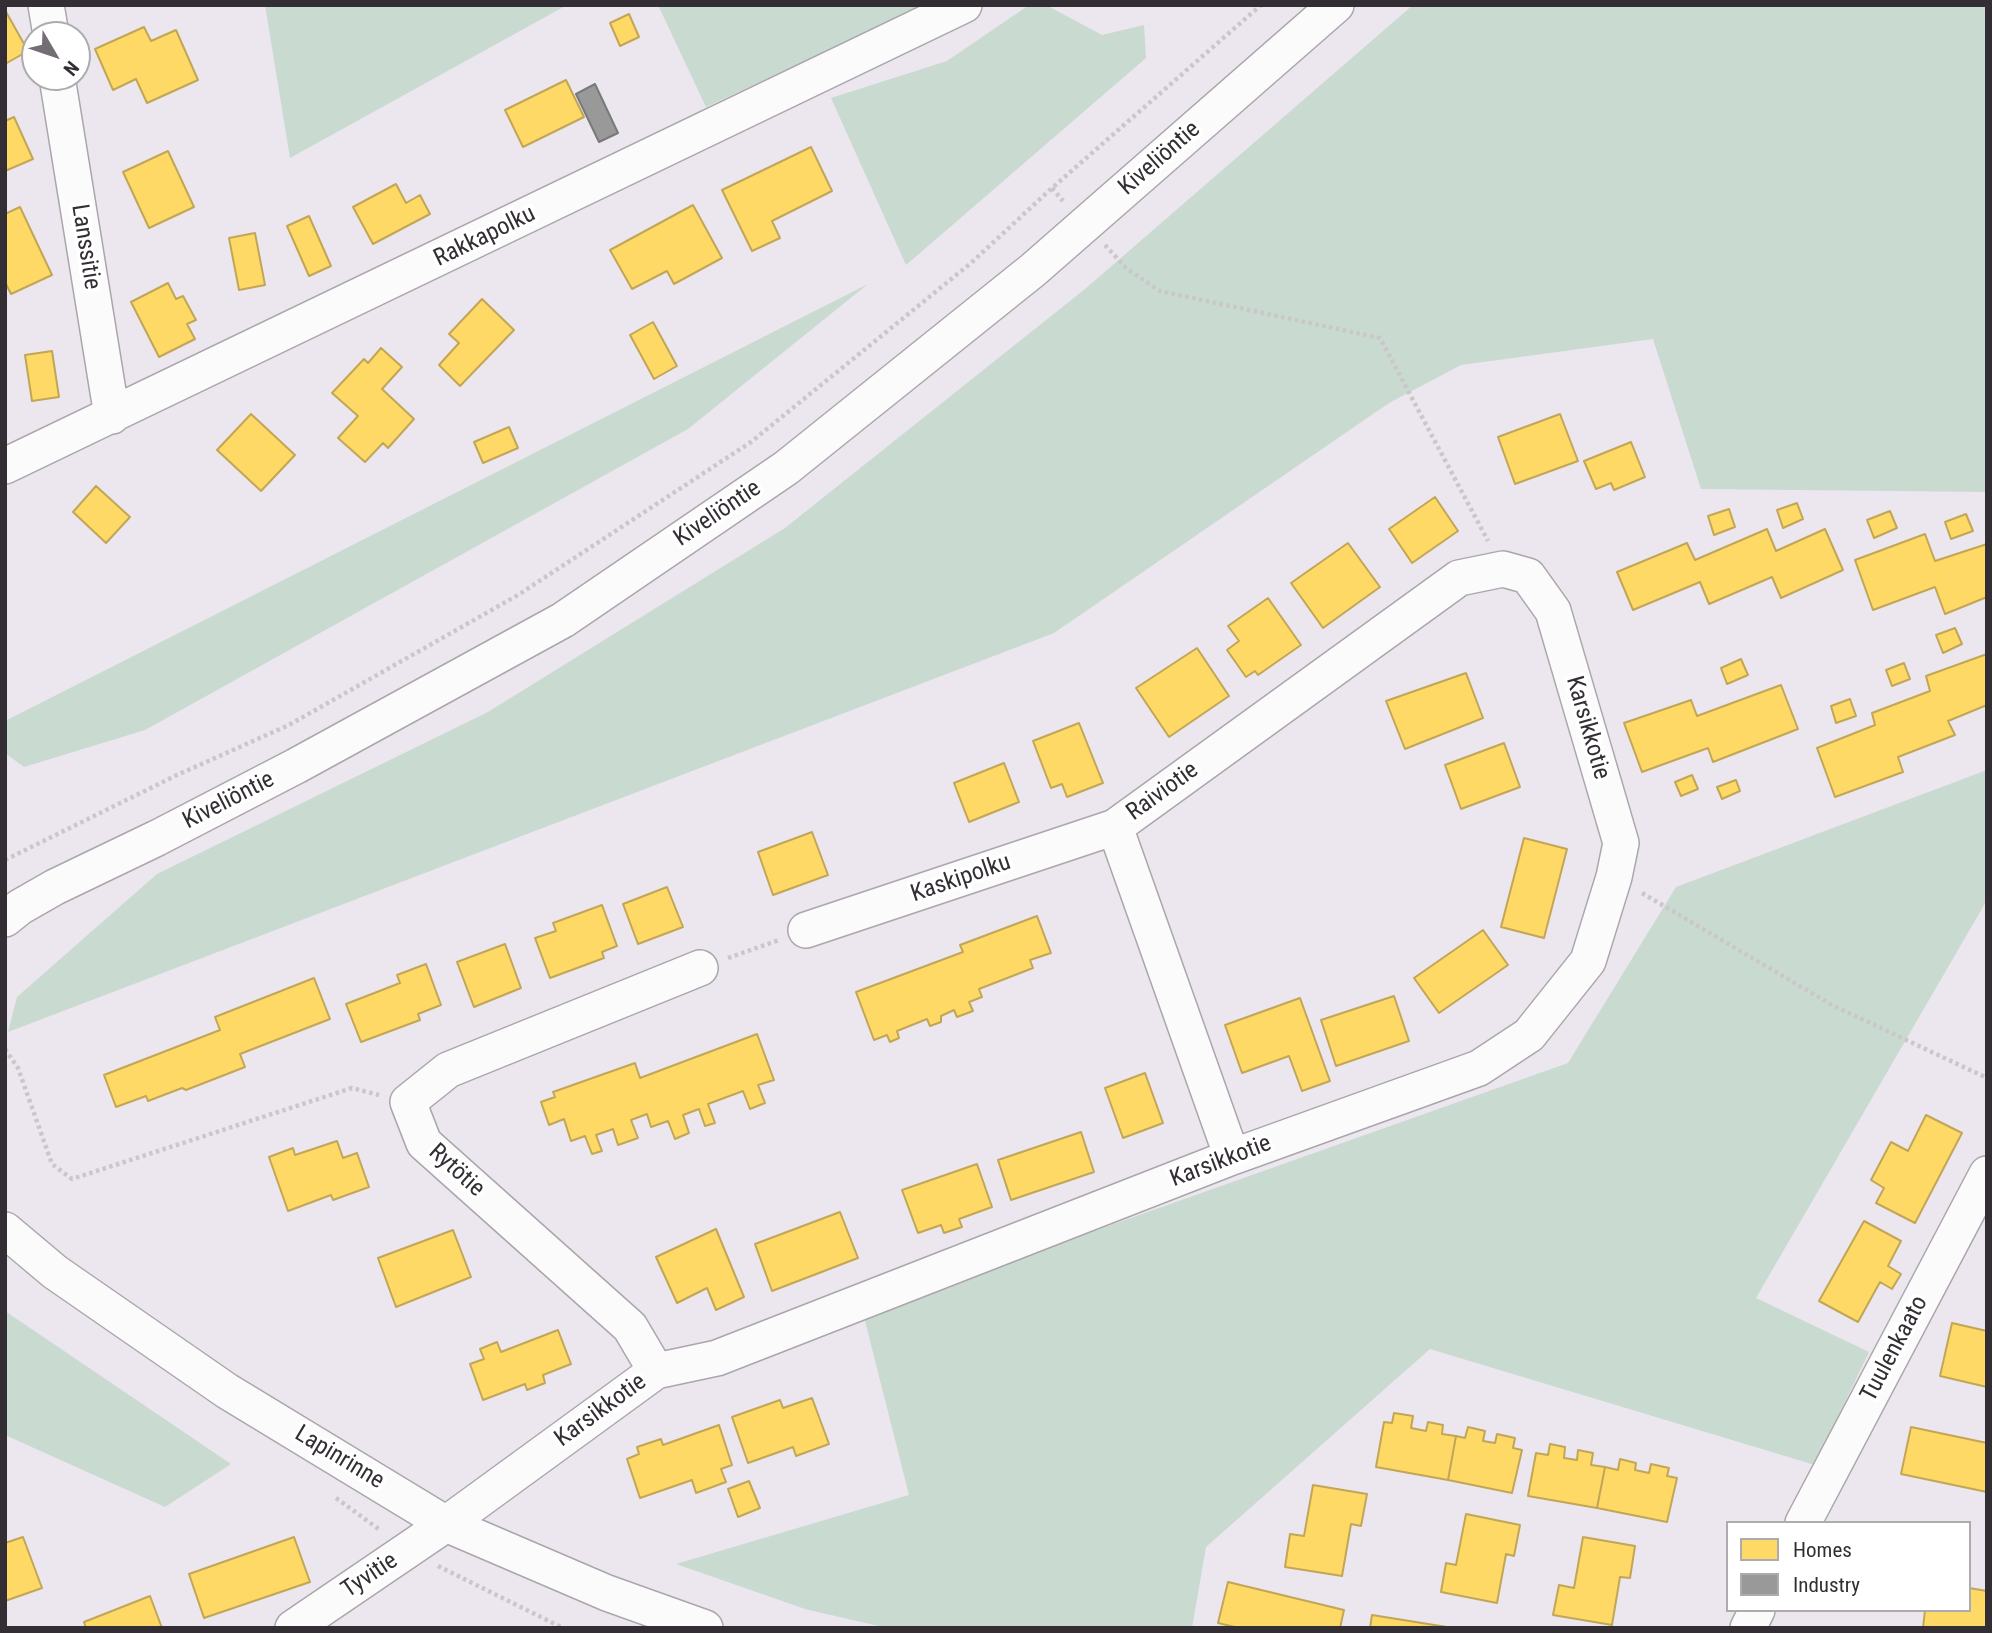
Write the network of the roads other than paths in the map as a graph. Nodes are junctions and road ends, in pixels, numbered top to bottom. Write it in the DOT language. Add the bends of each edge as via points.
graph roads {
  1 [pos="964,5"];
  2 [pos="1336,5"];
  3 [pos="59,91"];
  4 [pos="112,416"];
  5 [pos="5,466"];
  6 [pos="1503,569"];
  7 [pos="1115,827"];
  8 [pos="10,912"];
  9 [pos="806,930"];
  10 [pos="701,968"];
  11 [pos="1232,1157"];
  12 [pos="1987,1174"];
  13 [pos="5,1230"];
  14 [pos="656,1371"];
  15 [pos="1804,1521"];
  16 [pos="446,1524"];
  17 [pos="1756,1612"];
  18 [pos="293,1628"];
  19 [pos="705,1628"];
  20 [pos="1748,1628"];
  1 -- 4 [label="street, Rakkapolku"];
  2 -- 8 [label="street, Kiveliöntie" via="1032,270 786,468 563,620 285,772"];
  3 -- 4 [label="street, Lanssitie"];
  4 -- 5 [label="street, Rakkapolku"];
  6 -- 7 [label="street, Raiviotie" via="1459,578"];
  6 -- 11 [label="street, Karsikkotie" via="1528,576 1553,611 1621,843 1588,961 1529,1035 1479,1068"];
  7 -- 9 [label="street, Kaskipolku"];
  7 -- 11 [label="street, Raiviotie"];
  10 -- 14 [label="street, Rytötie" via="448,1070 408,1102 424,1143 630,1327"];
  11 -- 14 [label="street, Karsikkotie" via="718,1359"];
  12 -- 15 [label="street, Tuulenkaato"];
  13 -- 16 [label="street, Lapinrinne" via="55,1272 228,1391"];
  14 -- 16 [label="street, Karsikkotie"];
  16 -- 18 [label="street, Tyvitie"];
  16 -- 19 [label="street, Lapinrinne" via="607,1593"];
  17 -- 20 [label="street"];
}
